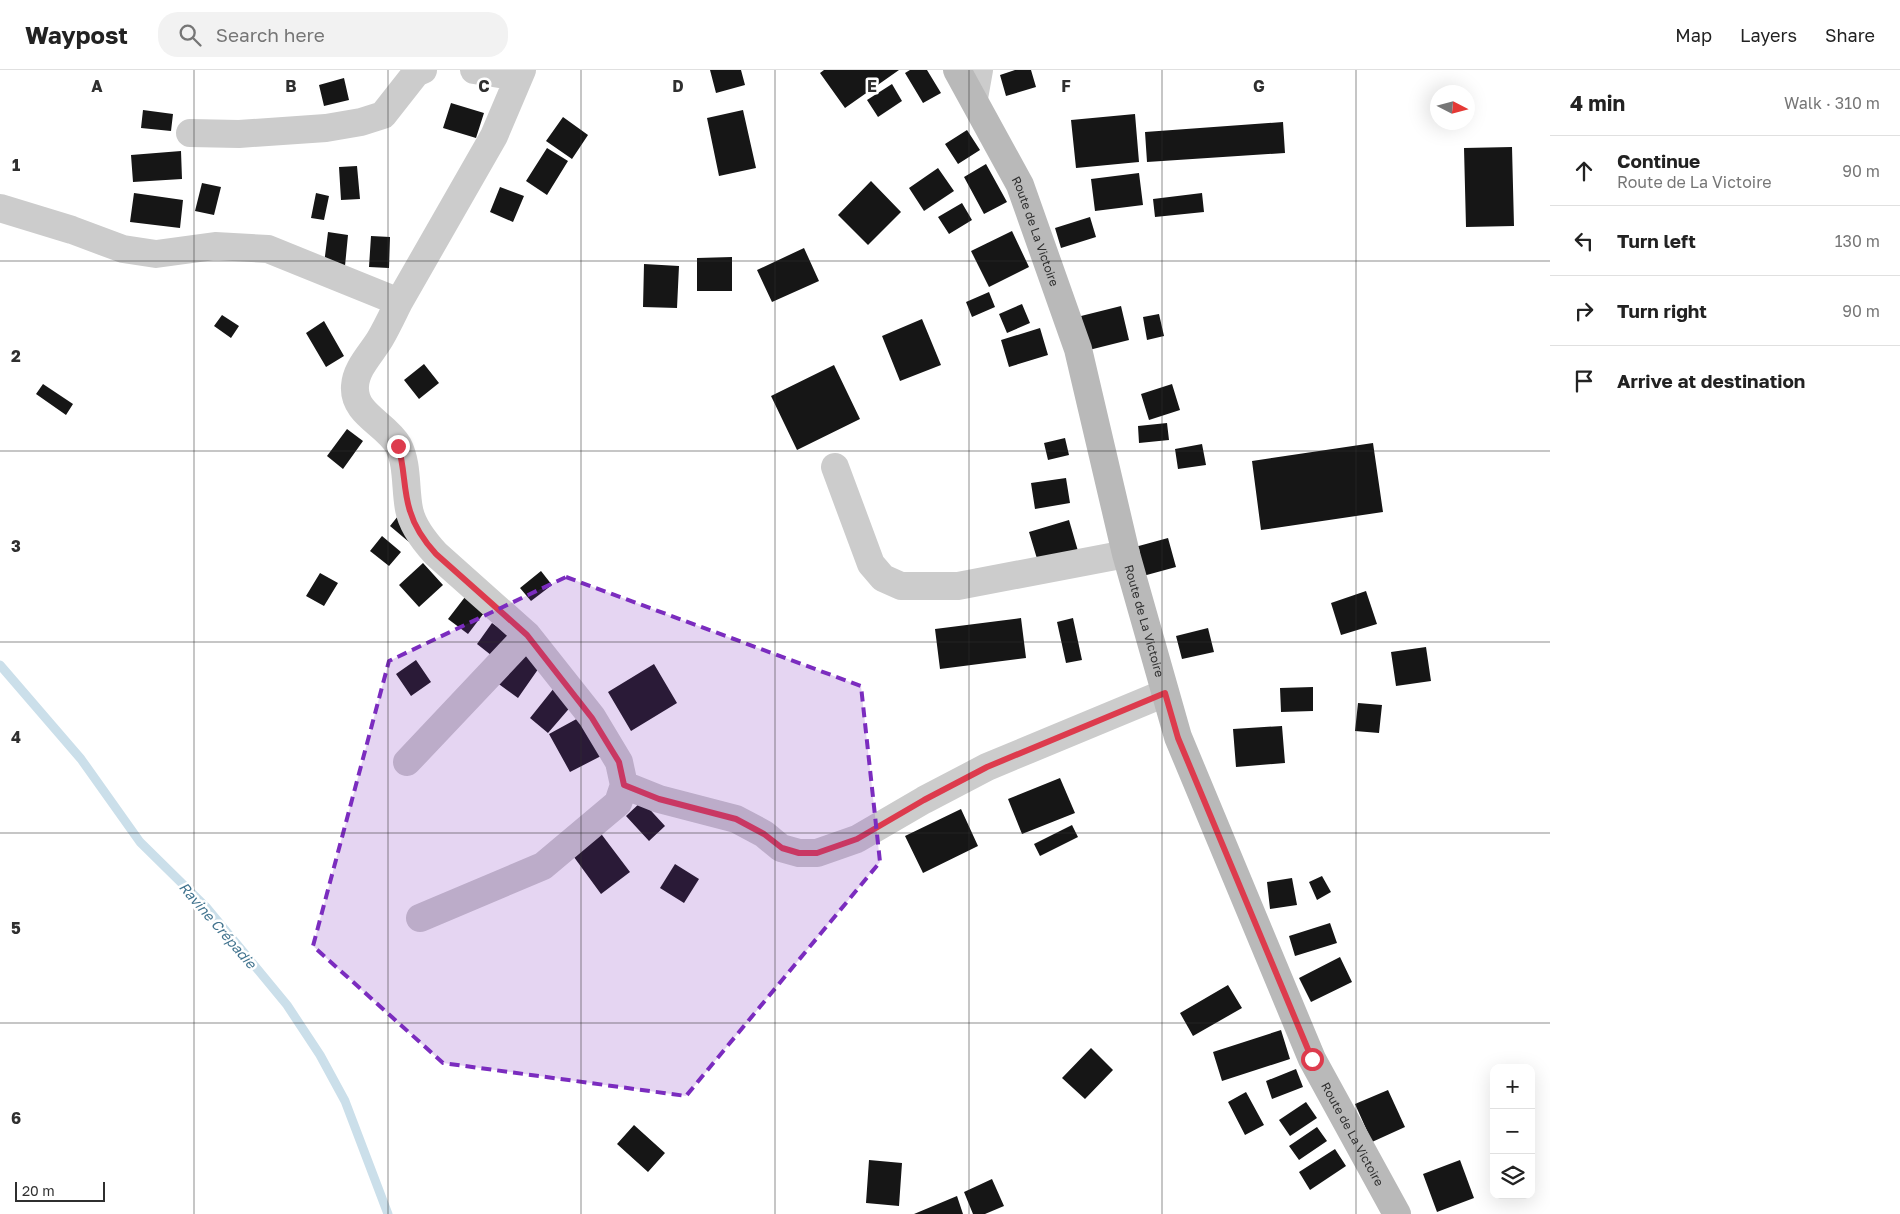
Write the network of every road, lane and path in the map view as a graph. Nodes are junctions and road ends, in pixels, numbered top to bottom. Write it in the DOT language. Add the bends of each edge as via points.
graph roads {
  1 [pos="423,70"];
  2 [pos="474,70"];
  3 [pos="957,70"];
  4 [pos="979,70"];
  5 [pos="521,73"];
  6 [pos="974,98"];
  7 [pos="190,133"];
  8 [pos="0,208"];
  9 [pos="400,302"];
  10 [pos="835,467"];
  11 [pos="1126,554"];
  12 [pos="527,635"];
  13 [pos="1165,693"];
  14 [pos="407,762"];
  15 [pos="624,785"];
  16 [pos="420,918"];
  17 [pos="1397,1214"];
  1 -- 7 [label="street" via="416,73 383,115 361,122 326,128 239,134"];
  2 -- 5 [label="street"];
  3 -- 6 [label="street, Route de La Victoire"];
  4 -- 6 [label="street"];
  5 -- 9 [label="street" via="494,136"];
  6 -- 11 [label="street, Route de La Victoire" via="1020,185 1078,349"];
  8 -- 9 [label="street" via="123,249 156,254 215,246 268,249"];
  9 -- 12 [label="street" via="358,371 354,395 360,408 389,433 398,446 404,463 409,511 424,540"];
  10 -- 11 [label="street" via="870,564 883,578 901,586 958,586"];
  11 -- 13 [label="street, Route de La Victoire"];
  12 -- 14 [label="street"];
  12 -- 15 [label="street" via="592,718 619,762"];
  13 -- 15 [label="street" via="987,767 857,839 817,853 799,853 782,848 736,819 659,799"];
  13 -- 17 [label="street, Route de La Victoire" via="1178,738 1312,1059"];
  15 -- 16 [label="street" via="618,803 543,866"];
}
